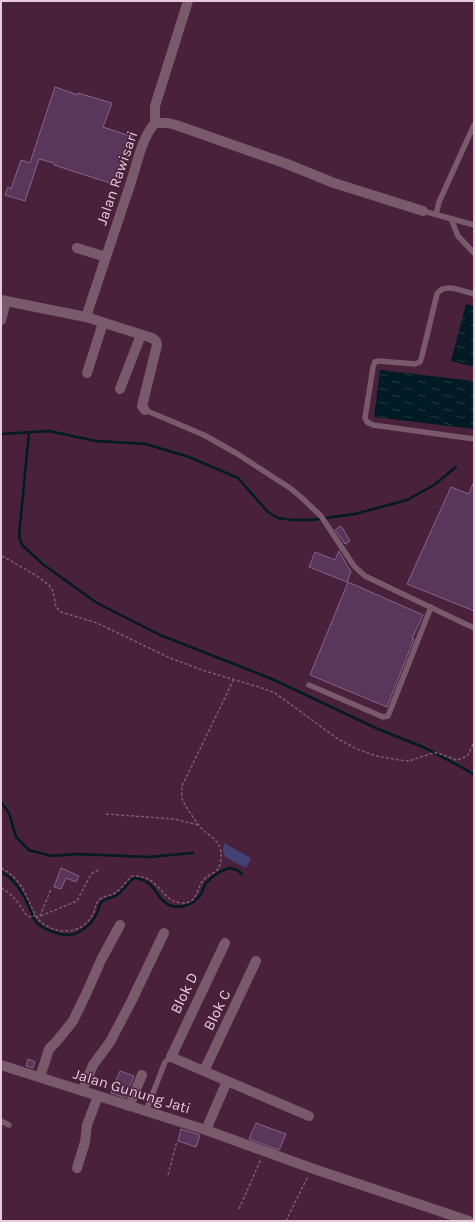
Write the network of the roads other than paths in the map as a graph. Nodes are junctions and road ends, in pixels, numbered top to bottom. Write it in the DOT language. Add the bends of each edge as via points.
graph roads {
  1 [pos="188,1"];
  2 [pos="155,123"];
  3 [pos="474,125"];
  4 [pos="423,211"];
  5 [pos="436,214"];
  6 [pos="451,219"];
  7 [pos="474,225"];
  8 [pos="77,248"];
  9 [pos="474,253"];
  10 [pos="106,258"];
  11 [pos="474,294"];
  12 [pos="3,301"];
  13 [pos="86,317"];
  14 [pos="1,320"];
  15 [pos="103,323"];
  16 [pos="141,335"];
  17 [pos="86,373"];
  18 [pos="120,389"];
  19 [pos="145,410"];
  20 [pos="474,439"];
  21 [pos="431,607"];
  22 [pos="474,628"];
  23 [pos="309,685"];
  24 [pos="120,925"];
  25 [pos="164,933"];
  26 [pos="225,943"];
  27 [pos="256,962"];
  28 [pos="171,1057"];
  29 [pos="1,1064"];
  30 [pos="204,1071"];
  31 [pos="142,1075"];
  32 [pos="40,1077"];
  33 [pos="227,1082"];
  34 [pos="82,1091"];
  35 [pos="98,1096"];
  36 [pos="129,1106"];
  37 [pos="146,1111"];
  38 [pos="309,1116"];
  39 [pos="1,1121"];
  40 [pos="9,1125"];
  41 [pos="206,1130"];
  42 [pos="77,1168"];
  43 [pos="469,1221"];
  1 -- 2 [label="street" via="155,106"];
  2 -- 4 [label="street, Jalan Rawisari" via="176,125 334,183"];
  2 -- 10 [label="street, Jalan Rawisari" via="142,137"];
  3 -- 5 [label="lane"];
  4 -- 5 [label="lane"];
  5 -- 6 [label="lane"];
  6 -- 7 [label="lane"];
  6 -- 9 [label="lane" via="458,236"];
  8 -- 10 [label="street"];
  10 -- 13 [label="street, Jalan Rawisari"];
  11 -- 20 [label="lane" via="450,288 440,290 420,362 375,362 366,418 372,425"];
  12 -- 13 [label="street"];
  12 -- 14 [label="street"];
  13 -- 15 [label="street"];
  15 -- 16 [label="street"];
  15 -- 17 [label="street"];
  16 -- 18 [label="street"];
  16 -- 19 [label="street" via="156,341 157,345 142,406"];
  19 -- 21 [label="lane" via="204,435 296,493 326,522 358,571"];
  21 -- 22 [label="lane"];
  21 -- 23 [label="lane" via="388,716 383,717"];
  24 -- 32 [label="street" via="73,1021 49,1049"];
  25 -- 34 [label="street" via="131,1002 110,1042 94,1065"];
  26 -- 28 [label="street, Blok D"];
  27 -- 30 [label="street, Blok C"];
  28 -- 30 [label="street"];
  28 -- 37 [label="lane" via="165,1062"];
  29 -- 32 [label="street, Jalan Gunung Jati"];
  30 -- 33 [label="street"];
  31 -- 36 [label="street"];
  32 -- 34 [label="street, Jalan Gunung Jati"];
  33 -- 38 [label="street"];
  33 -- 41 [label="street"];
  34 -- 35 [label="street, Jalan Gunung Jati"];
  35 -- 36 [label="street, Jalan Gunung Jati"];
  35 -- 42 [label="street" via="87,1125"];
  36 -- 37 [label="street, Jalan Gunung Jati"];
  37 -- 41 [label="street, Jalan Gunung Jati"];
  39 -- 40 [label="lane"];
  41 -- 43 [label="street, Jalan Gunung Jati"];
}
